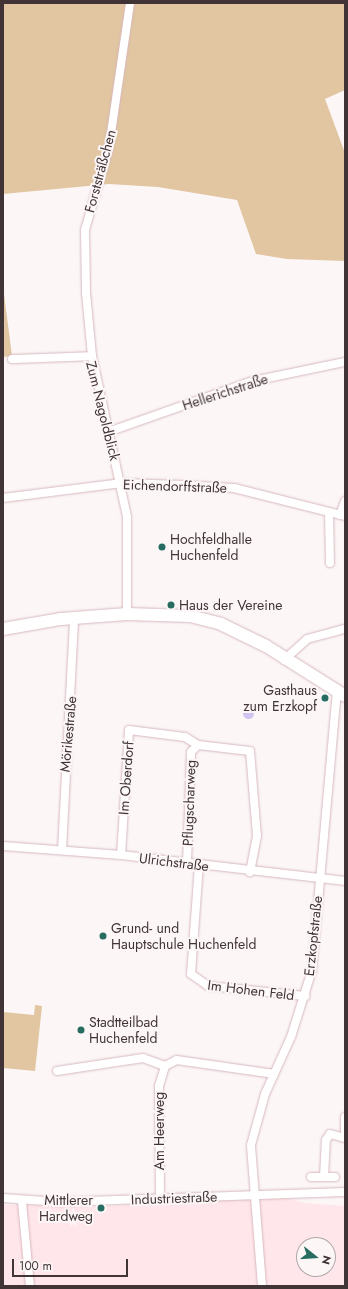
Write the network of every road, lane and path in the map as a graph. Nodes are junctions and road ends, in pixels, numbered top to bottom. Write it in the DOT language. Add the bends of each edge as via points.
graph roads {
  1 [pos="130,3"];
  2 [pos="92,356"];
  3 [pos="12,359"];
  4 [pos="345,362"];
  5 [pos="108,432"];
  6 [pos="122,483"];
  7 [pos="3,498"];
  8 [pos="345,501"];
  9 [pos="329,512"];
  10 [pos="343,516"];
  11 [pos="330,563"];
  12 [pos="127,614"];
  13 [pos="74,618"];
  14 [pos="3,629"];
  15 [pos="345,629"];
  16 [pos="284,660"];
  17 [pos="341,694"];
  18 [pos="198,745"];
  19 [pos="3,846"];
  20 [pos="62,850"];
  21 [pos="121,855"];
  22 [pos="187,864"];
  23 [pos="200,865"];
  24 [pos="250,872"];
  25 [pos="318,877"];
  26 [pos="345,881"];
  27 [pos="305,996"];
  28 [pos="165,1066"];
  29 [pos="57,1071"];
  30 [pos="274,1074"];
  31 [pos="345,1117"];
  32 [pos="345,1138"];
  33 [pos="311,1177"];
  34 [pos="324,1177"];
  35 [pos="335,1177"];
  36 [pos="345,1192"];
  37 [pos="252,1196"];
  38 [pos="3,1198"];
  39 [pos="160,1198"];
  40 [pos="22,1202"];
  41 [pos="30,1286"];
  42 [pos="262,1286"];
  1 -- 2 [label="street, Forststräßchen" via="109,147 85,230 86,293"];
  2 -- 3 [label="street, Zum Nagoldblick"];
  2 -- 5 [label="street, Zum Nagoldblick"];
  4 -- 5 [label="street, Hellerichstraße" via="253,381"];
  5 -- 6 [label="street, Zum Nagoldblick"];
  6 -- 7 [label="street, Eichendorffstraße"];
  6 -- 9 [label="street, Eichendorffstraße" via="234,488"];
  6 -- 12 [label="street, Zum Nagoldblick" via="127,517"];
  8 -- 10 [label="street"];
  9 -- 10 [label="street, Eichendorffstraße"];
  9 -- 11 [label="street"];
  12 -- 13 [label="main road"];
  12 -- 16 [label="main road" via="166,613 221,624"];
  13 -- 14 [label="main road"];
  13 -- 20 [label="street, Mörikestraße"];
  15 -- 16 [label="street" via="307,639"];
  16 -- 17 [label="main road"];
  17 -- 25 [label="street, Erzkopfstraße"];
  18 -- 21 [label="street, Im Oberdorf" via="185,736 129,730"];
  18 -- 22 [label="street, Pflugscharweg" via="191,752"];
  18 -- 24 [label="street, Im Oberdorf" via="250,751 257,836"];
  19 -- 20 [label="street, Ulrichstraße"];
  20 -- 21 [label="street, Ulrichstraße"];
  21 -- 22 [label="street, Ulrichstraße"];
  22 -- 23 [label="street, Ulrichstraße"];
  23 -- 24 [label="street, Ulrichstraße"];
  23 -- 27 [label="street, Im Hohen Feld" via="191,974 208,986"];
  24 -- 25 [label="street, Ulrichstraße"];
  25 -- 26 [label="street, Ulrichstraße"];
  25 -- 27 [label="street, Erzkopfstraße" via="312,970"];
  27 -- 30 [label="street, Erzkopfstraße"];
  28 -- 29 [label="street" via="143,1058"];
  28 -- 30 [label="street" via="177,1060"];
  28 -- 39 [label="street, Am Heerweg" via="158,1086"];
  30 -- 37 [label="street, Erzkopfstraße" via="251,1146"];
  31 -- 32 [label="street"];
  32 -- 34 [label="street" via="330,1134 326,1140"];
  33 -- 34 [label="street"];
  34 -- 35 [label="street"];
  36 -- 37 [label="street, Industriestraße"];
  37 -- 39 [label="street, Industriestraße"];
  37 -- 42 [label="street, Erzkopfstraße"];
  38 -- 40 [label="street, Industriestraße"];
  39 -- 40 [label="street, Industriestraße"];
  40 -- 41 [label="street"];
}
